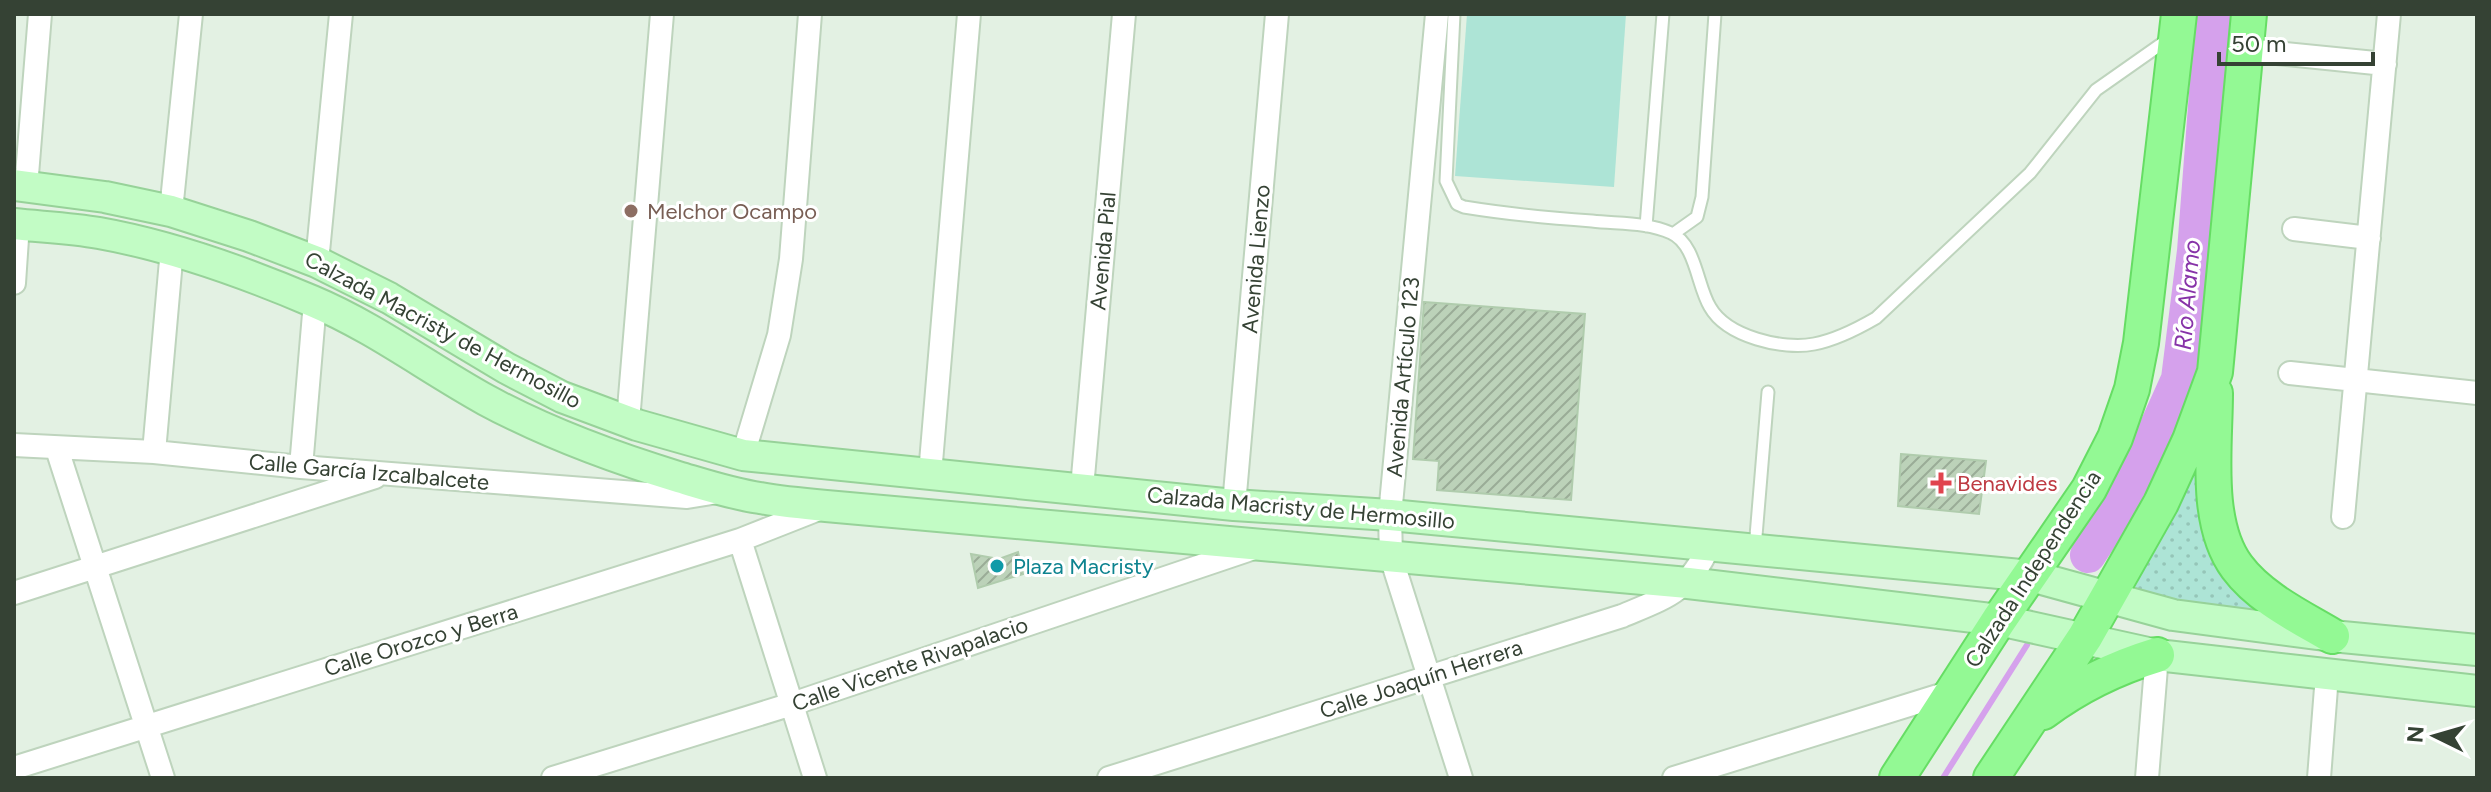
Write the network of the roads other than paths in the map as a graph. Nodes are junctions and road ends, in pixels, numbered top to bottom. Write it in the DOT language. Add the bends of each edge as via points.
graph roads {
  1 [pos="40,14"];
  2 [pos="191,14"];
  3 [pos="341,14"];
  4 [pos="662,14"];
  5 [pos="810,14"];
  6 [pos="969,14"];
  7 [pos="1124,14"];
  8 [pos="1277,14"];
  9 [pos="1437,14"];
  10 [pos="1454,14"];
  11 [pos="1663,14"];
  12 [pos="1715,14"];
  13 [pos="2249,14"];
  14 [pos="2389,14"];
  15 [pos="2178,24"];
  16 [pos="2247,50"];
  17 [pos="2385,64"];
  18 [pos="20,186"];
  19 [pos="171,211"];
  20 [pos="16,224"];
  21 [pos="1646,226"];
  22 [pos="2294,229"];
  23 [pos="1673,234"];
  24 [pos="2369,238"];
  25 [pos="172,249"];
  26 [pos="317,262"];
  27 [pos="14,283"];
  28 [pos="315,302"];
  29 [pos="2215,372"];
  30 [pos="2290,373"];
  31 [pos="2355,379"];
  32 [pos="1768,392"];
  33 [pos="2477,393"];
  34 [pos="628,421"];
  35 [pos="14,445"];
  36 [pos="57,449"];
  37 [pos="154,452"];
  38 [pos="743,455"];
  39 [pos="301,467"];
  40 [pos="387,473"];
  41 [pos="930,474"];
  42 [pos="686,480"];
  43 [pos="1082,488"];
  44 [pos="724,491"];
  45 [pos="1234,505"];
  46 [pos="826,506"];
  47 [pos="1390,515"];
  48 [pos="2343,517"];
  49 [pos="740,540"];
  50 [pos="1267,544"];
  51 [pos="1709,546"];
  52 [pos="1755,549"];
  53 [pos="1391,557"];
  54 [pos="95,567"];
  55 [pos="2031,576"];
  56 [pos="1688,583"];
  57 [pos="14,593"];
  58 [pos="2109,597"];
  59 [pos="1999,620"];
  60 [pos="2332,636"];
  61 [pos="2085,637"];
  62 [pos="2477,650"];
  63 [pos="2157,655"];
  64 [pos="2327,675"];
  65 [pos="1430,676"];
  66 [pos="1954,691"];
  67 [pos="2477,691"];
  68 [pos="792,704"];
  69 [pos="2026,724"];
  70 [pos="146,727"];
  71 [pos="14,768"];
  72 [pos="163,778"];
  73 [pos="553,778"];
  74 [pos="815,778"];
  75 [pos="1109,778"];
  76 [pos="1461,778"];
  77 [pos="1674,778"];
  78 [pos="1897,778"];
  79 [pos="1991,778"];
  80 [pos="2147,778"];
  81 [pos="2319,778"];
  1 -- 18 [label="street"];
  2 -- 19 [label="street"];
  3 -- 26 [label="street"];
  4 -- 34 [label="street"];
  5 -- 38 [label="street" via="791,259 779,335"];
  6 -- 41 [label="street"];
  7 -- 43 [label="street, Avenida Pial"];
  8 -- 45 [label="street, Avenida Lienzo"];
  9 -- 47 [label="street, Avenida Artículo 123"];
  10 -- 21 [label="lane" via="1446,181 1457,204"];
  11 -- 21 [label="lane"];
  12 -- 23 [label="lane" via="1702,197 1697,217"];
  13 -- 16 [label="main road"];
  14 -- 17 [label="street"];
  15 -- 23 [label="lane" via="2096,90 2030,173 1876,318 1850,333 1813,345 1764,342 1729,327 1710,308 1685,246"];
  15 -- 55 [label="main road, Calzada Independencia" via="2132,389 2089,489"];
  16 -- 17 [label="street"];
  16 -- 29 [label="main road"];
  17 -- 24 [label="street"];
  18 -- 19 [label="main road, Calzada Macristy de Hermosillo"];
  19 -- 26 [label="main road, Calzada Macristy de Hermosillo"];
  20 -- 25 [label="main road, Calzada Macristy de Hermosillo"];
  20 -- 27 [label="street"];
  21 -- 23 [label="lane"];
  22 -- 24 [label="street"];
  24 -- 31 [label="street"];
  25 -- 28 [label="main road, Calzada Macristy de Hermosillo"];
  25 -- 37 [label="street"];
  26 -- 34 [label="main road, Calzada Macristy de Hermosillo" via="562,397"];
  28 -- 39 [label="street"];
  28 -- 42 [label="main road, Calzada Macristy de Hermosillo" via="561,436"];
  29 -- 58 [label="main road" via="2161,503"];
  29 -- 60 [label="main road" via="2216,511 2222,537 2237,567 2265,594"];
  30 -- 31 [label="street"];
  31 -- 33 [label="street"];
  31 -- 48 [label="street"];
  32 -- 52 [label="lane"];
  34 -- 38 [label="main road, Calzada Macristy de Hermosillo"];
  35 -- 36 [label="street, Calle García Izcalbalcete"];
  36 -- 37 [label="street, Calle García Izcalbalcete"];
  36 -- 54 [label="street"];
  37 -- 39 [label="street, Calle García Izcalbalcete"];
  38 -- 41 [label="main road, Calzada Macristy de Hermosillo"];
  38 -- 42 [label="main road" via="710,474"];
  39 -- 40 [label="street, Calle García Izcalbalcete"];
  40 -- 44 [label="street, Calle García Izcalbalcete" via="687,497"];
  40 -- 54 [label="street"];
  41 -- 43 [label="main road, Calzada Macristy de Hermosillo"];
  42 -- 44 [label="main road, Calzada Macristy de Hermosillo"];
  43 -- 45 [label="main road, Calzada Macristy de Hermosillo"];
  44 -- 46 [label="main road, Calzada Macristy de Hermosillo"];
  45 -- 47 [label="main road, Calzada Macristy de Hermosillo"];
  46 -- 49 [label="street, Calle Orozco y Berra"];
  46 -- 50 [label="main road, Calzada Macristy de Hermosillo"];
  47 -- 51 [label="main road, Calzada Macristy de Hermosillo"];
  47 -- 53 [label="street, Avenida Artículo 123"];
  49 -- 68 [label="street"];
  49 -- 70 [label="street, Calle Orozco y Berra"];
  50 -- 53 [label="main road, Calzada Macristy de Hermosillo"];
  50 -- 68 [label="street, Calle Vicente Rivapalacio"];
  51 -- 52 [label="main road, Calzada Macristy de Hermosillo"];
  51 -- 56 [label="street, Calle Joaquín Herrera"];
  52 -- 55 [label="main road, Calzada Macristy de Hermosillo"];
  53 -- 56 [label="main road, Calzada Macristy de Hermosillo"];
  53 -- 65 [label="street, Avenida Artículo 123"];
  54 -- 57 [label="street"];
  54 -- 70 [label="street"];
  55 -- 58 [label="main road, Calzada Macristy de Hermosillo"];
  55 -- 59 [label="main road, Calzada Independencia"];
  56 -- 59 [label="main road, Calzada Macristy de Hermosillo"];
  56 -- 65 [label="street, Calle Joaquín Herrera" via="1622,616"];
  58 -- 60 [label="main road, Calzada Macristy de Hermosillo" via="2173,615"];
  58 -- 61 [label="main road"];
  59 -- 61 [label="main road, Calzada Macristy de Hermosillo"];
  59 -- 66 [label="main road, Calzada Independencia"];
  60 -- 62 [label="main road, Calzada Macristy de Hermosillo"];
  61 -- 63 [label="main road, Calzada Macristy de Hermosillo"];
  61 -- 69 [label="main road"];
  63 -- 64 [label="main road, Calzada Macristy de Hermosillo"];
  63 -- 69 [label="main road" via="2092,679"];
  63 -- 80 [label="street"];
  64 -- 67 [label="main road, Calzada Macristy de Hermosillo"];
  64 -- 81 [label="street"];
  65 -- 75 [label="street, Calle Joaquín Herrera"];
  65 -- 76 [label="street, Avenida Artículo 123"];
  66 -- 77 [label="street"];
  66 -- 78 [label="main road, Calzada Independencia"];
  68 -- 73 [label="street, Calle Vicente Rivapalacio"];
  68 -- 74 [label="street"];
  69 -- 79 [label="main road"];
  70 -- 71 [label="street, Calle Orozco y Berra"];
  70 -- 72 [label="street"];
}
